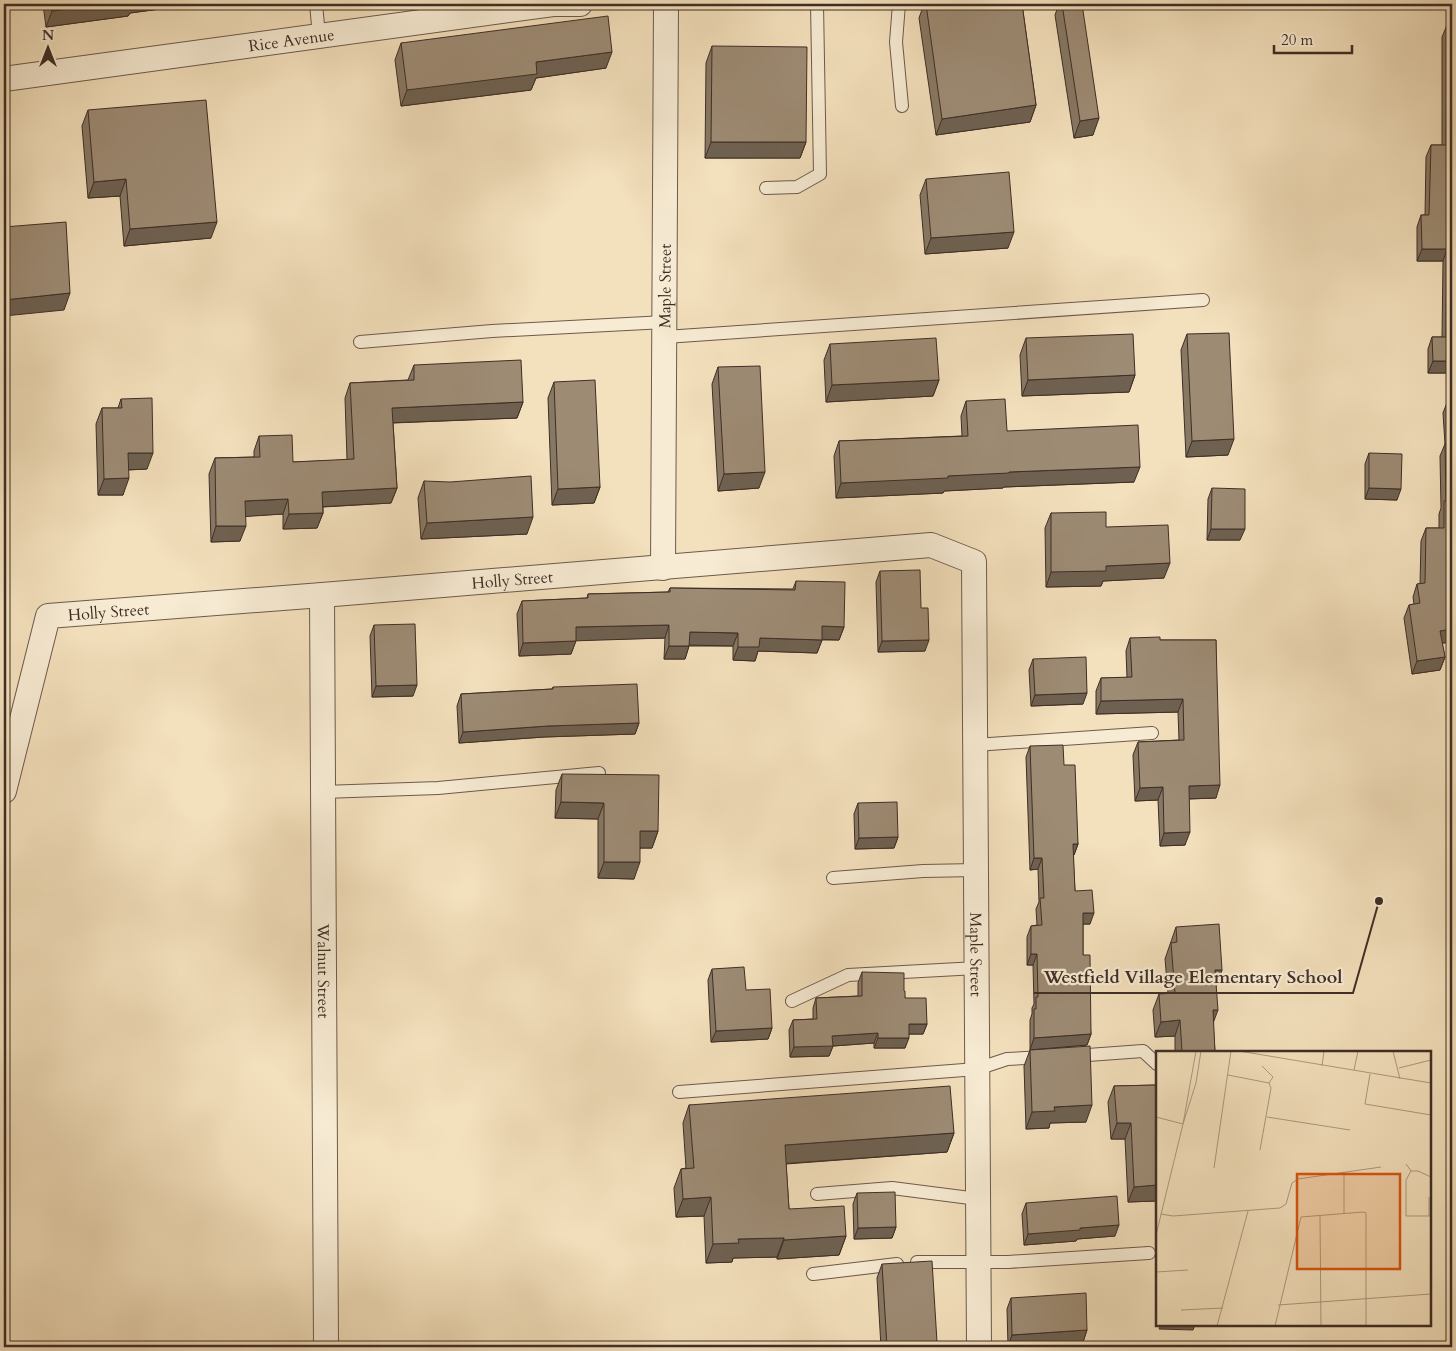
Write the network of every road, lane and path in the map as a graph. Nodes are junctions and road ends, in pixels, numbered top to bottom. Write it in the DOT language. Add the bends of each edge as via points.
graph roads {
  1 [pos="316,4"];
  2 [pos="580,4"];
  3 [pos="666,4"];
  4 [pos="817,4"];
  5 [pos="899,4"];
  6 [pos="319,36"];
  7 [pos="4,79"];
  8 [pos="902,106"];
  9 [pos="766,188"];
  10 [pos="1204,300"];
  11 [pos="665,330"];
  12 [pos="360,342"];
  13 [pos="974,562"];
  14 [pos="663,568"];
  15 [pos="322,595"];
  16 [pos="1152,733"];
  17 [pos="975,744"];
  18 [pos="599,773"];
  19 [pos="4,791"];
  20 [pos="323,792"];
  21 [pos="976,870"];
  22 [pos="833,878"];
  23 [pos="977,968"];
  24 [pos="792,1001"];
  25 [pos="1156,1063"];
  26 [pos="977,1068"];
  27 [pos="678,1092"];
  28 [pos="817,1194"];
  29 [pos="978,1199"];
  30 [pos="1150,1253"];
  31 [pos="978,1262"];
  32 [pos="813,1274"];
  33 [pos="326,1347"];
  34 [pos="979,1347"];
  1 -- 6 [label="lane"];
  2 -- 6 [label="street, Rice Avenue" via="553,4"];
  3 -- 11 [label="street, Maple Street"];
  4 -- 9 [label="lane" via="820,174 797,187"];
  5 -- 8 [label="lane" via="896,42"];
  6 -- 7 [label="street, Rice Avenue"];
  10 -- 11 [label="lane"];
  11 -- 12 [label="lane" via="492,331"];
  11 -- 14 [label="street, Maple Street"];
  13 -- 14 [label="street, Holly Street" via="931,545"];
  13 -- 17 [label="street, Maple Street"];
  14 -- 15 [label="street, Holly Street"];
  15 -- 19 [label="street, Holly Street" via="48,616"];
  15 -- 20 [label="street, Walnut Street"];
  16 -- 17 [label="lane"];
  17 -- 21 [label="street, Maple Street"];
  18 -- 20 [label="lane" via="438,788"];
  20 -- 33 [label="street, Walnut Street"];
  21 -- 22 [label="lane"];
  21 -- 23 [label="street, Maple Street"];
  23 -- 24 [label="lane" via="848,975"];
  23 -- 26 [label="street, Maple Street"];
  25 -- 26 [label="lane" via="1143,1051 1007,1060"];
  26 -- 27 [label="lane"];
  26 -- 29 [label="street, Maple Street"];
  28 -- 29 [label="lane" via="892,1188"];
  29 -- 31 [label="street, Maple Street"];
  30 -- 31 [label="lane"];
  31 -- 32 [label="lane" via="920,1262"];
  31 -- 34 [label="street, Maple Street"];
}
